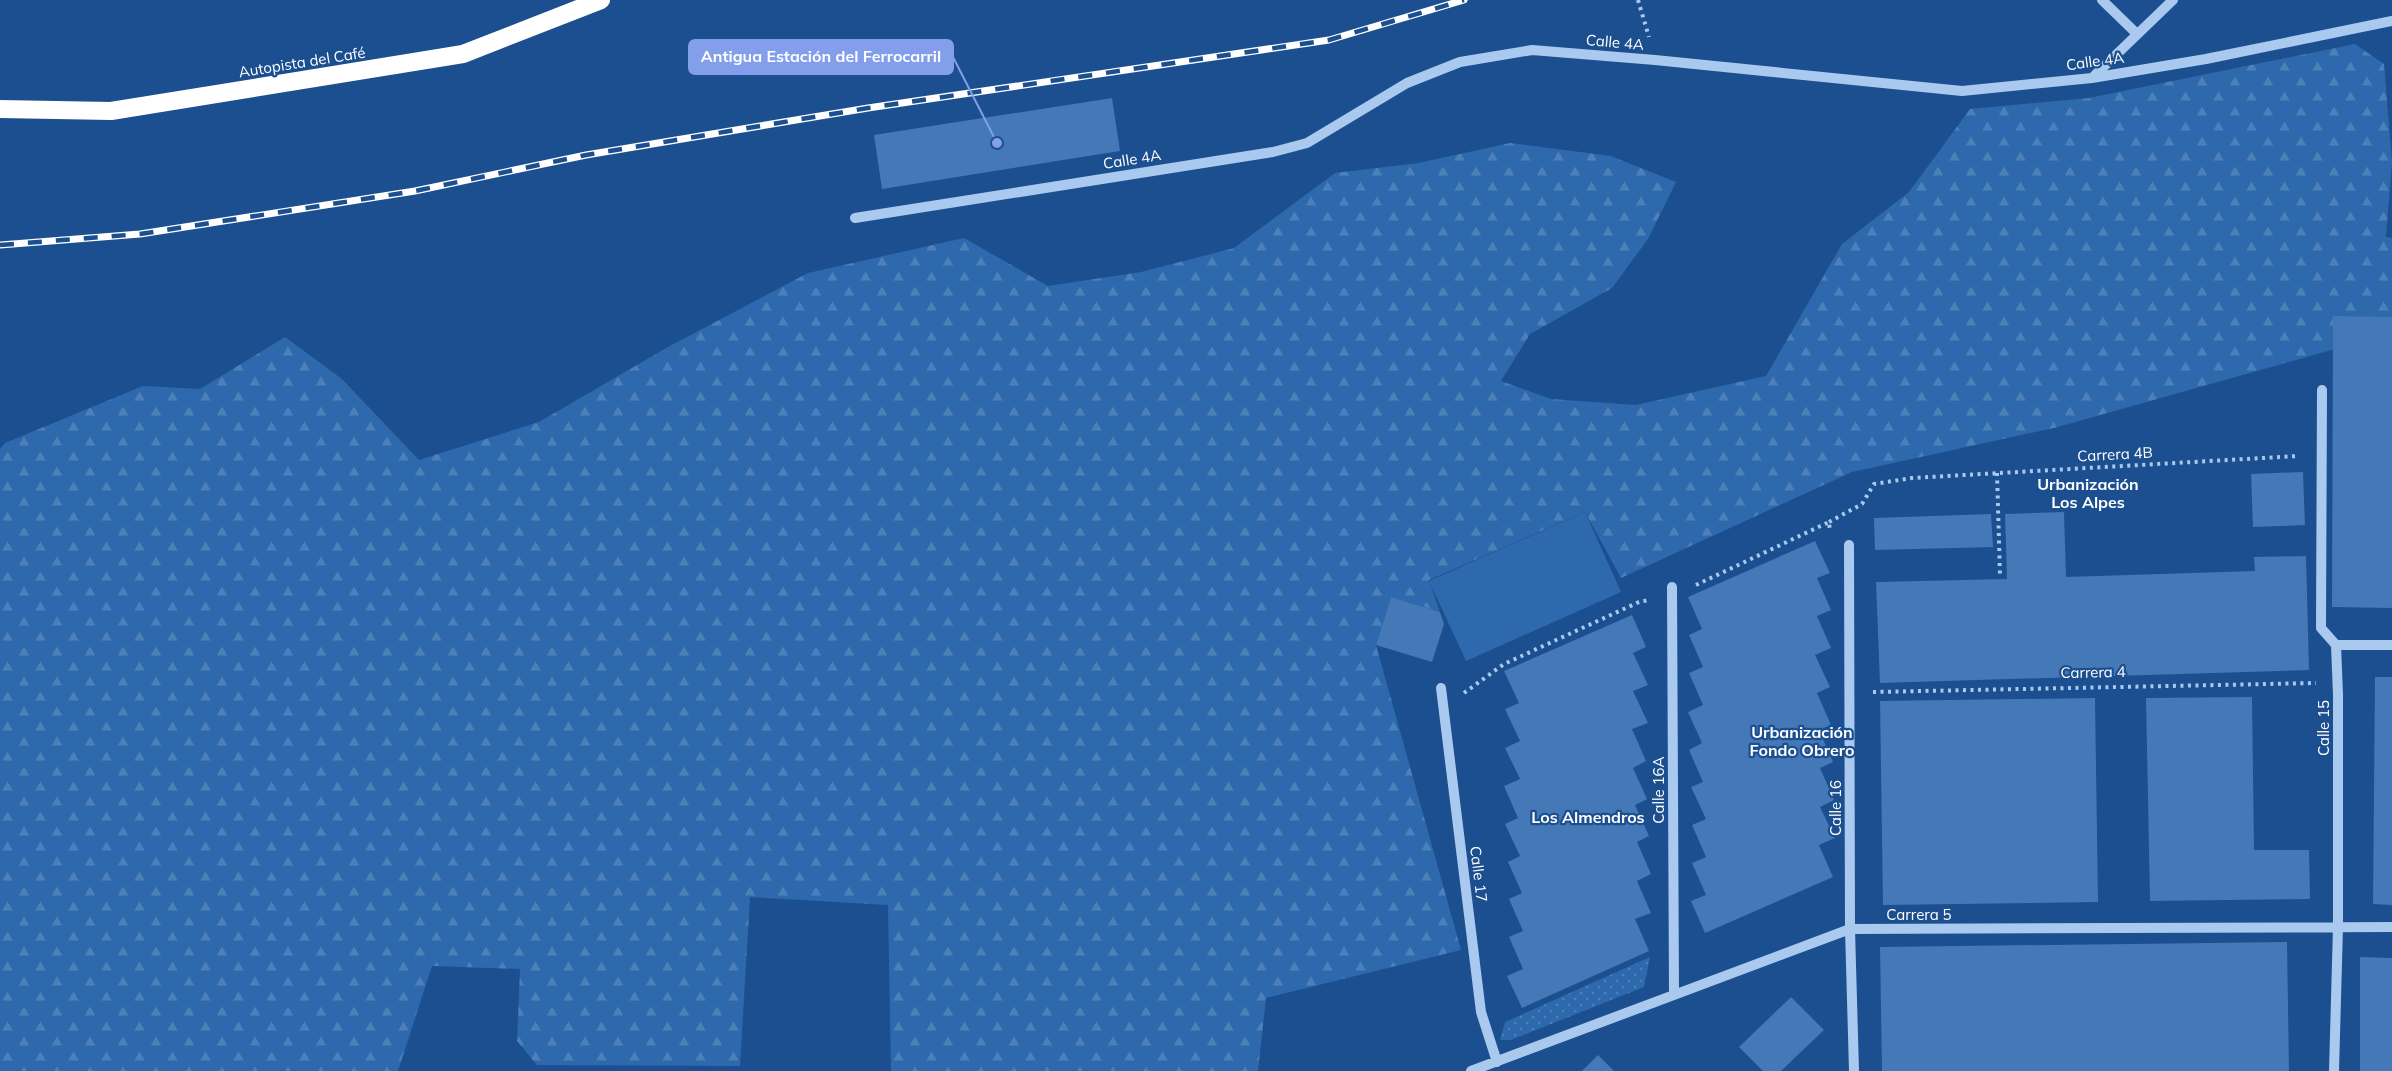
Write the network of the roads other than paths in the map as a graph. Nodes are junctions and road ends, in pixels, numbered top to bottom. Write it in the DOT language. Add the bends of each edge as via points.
graph roads {
  1 [pos="601,0"];
  2 [pos="2102,0"];
  3 [pos="2173,0"];
  4 [pos="2392,21"];
  5 [pos="2136,33"];
  6 [pos="2092,78"];
  7 [pos="0,109"];
  8 [pos="855,218"];
  9 [pos="2322,390"];
  10 [pos="1849,545"];
  11 [pos="1672,586"];
  12 [pos="2336,645"];
  13 [pos="2392,645"];
  14 [pos="1441,688"];
  15 [pos="2338,927"];
  16 [pos="2392,927"];
  17 [pos="1850,929"];
  18 [pos="1674,994"];
  19 [pos="1497,1062"];
  20 [pos="1471,1071"];
  21 [pos="1854,1071"];
  22 [pos="2334,1071"];
  1 -- 7 [label="highway, Autopista del Café" via="463,54 111,111"];
  2 -- 5 [label="street"];
  3 -- 5 [label="street"];
  4 -- 6 [label="street, Calle 4A"];
  5 -- 6 [label="street"];
  6 -- 8 [label="street, Calle 4A" via="1962,91 1532,50 1460,62 1407,83 1307,143 1273,152"];
  9 -- 12 [label="street, Calle 15" via="2321,628"];
  10 -- 17 [label="street, Calle 16"];
  11 -- 18 [label="street, Calle 16A"];
  12 -- 13 [label="street"];
  12 -- 15 [label="street, Calle 15"];
  14 -- 19 [label="street, Calle 17" via="1481,1012"];
  15 -- 16 [label="street, Carrera 5"];
  15 -- 17 [label="street, Carrera 5"];
  15 -- 22 [label="street, Calle 15"];
  17 -- 18 [label="street, Carrera 5"];
  17 -- 21 [label="street, Calle 16"];
  18 -- 19 [label="street, Carrera 5"];
  19 -- 20 [label="street, Carrera 5"];
}
